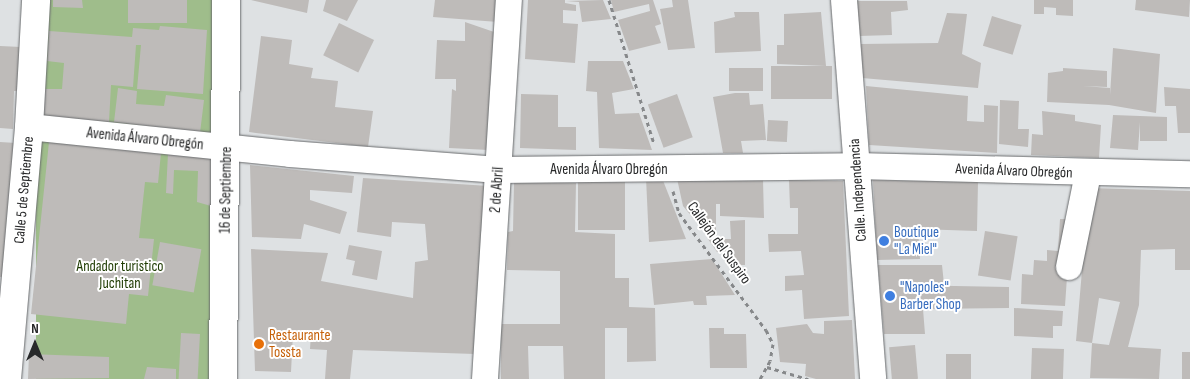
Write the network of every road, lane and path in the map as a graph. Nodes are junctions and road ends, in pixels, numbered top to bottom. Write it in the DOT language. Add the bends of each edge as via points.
graph roads {
  1 [pos="36,0"];
  2 [pos="226,0"];
  3 [pos="509,0"];
  4 [pos="609,0"];
  5 [pos="844,0"];
  6 [pos="29,127"];
  7 [pos="227,147"];
  8 [pos="856,166"];
  9 [pos="498,170"];
  10 [pos="666,170"];
  11 [pos="1088,174"];
  12 [pos="1190,174"];
  13 [pos="1069,267"];
  14 [pos="767,367"];
  15 [pos="7,379"];
  16 [pos="223,379"];
  17 [pos="485,379"];
  18 [pos="760,379"];
  19 [pos="808,379"];
  20 [pos="873,379"];
  1 -- 6 [label="street, Calle 5 de Septiembre"];
  2 -- 7 [label="street, 16 de Septiembre"];
  3 -- 9 [label="street, 2 de Abril"];
  4 -- 10 [label="path, Callejón del Suspiro" via="656,149"];
  5 -- 8 [label="street, Calle. Independencia"];
  6 -- 7 [label="street, Avenida Álvaro Obregón"];
  6 -- 15 [label="street, Calle 5 de Septiembre"];
  7 -- 9 [label="street, Avenida Álvaro Obregón"];
  7 -- 16 [label="street, 16 de Septiembre"];
  8 -- 10 [label="street, Avenida Álvaro Obregón"];
  8 -- 11 [label="street, Avenida Álvaro Obregón"];
  8 -- 20 [label="street, Calle. Independencia"];
  9 -- 10 [label="street, Avenida Álvaro Obregón"];
  9 -- 17 [label="street, 2 de Abril"];
  10 -- 14 [label="path, Callejón del Suspiro" via="679,212 766,330 773,344"];
  11 -- 12 [label="street, Avenida Álvaro Obregón"];
  11 -- 13 [label="street"];
  14 -- 18 [label="path, Callejón del Suspiro"];
  14 -- 19 [label="path"];
}
